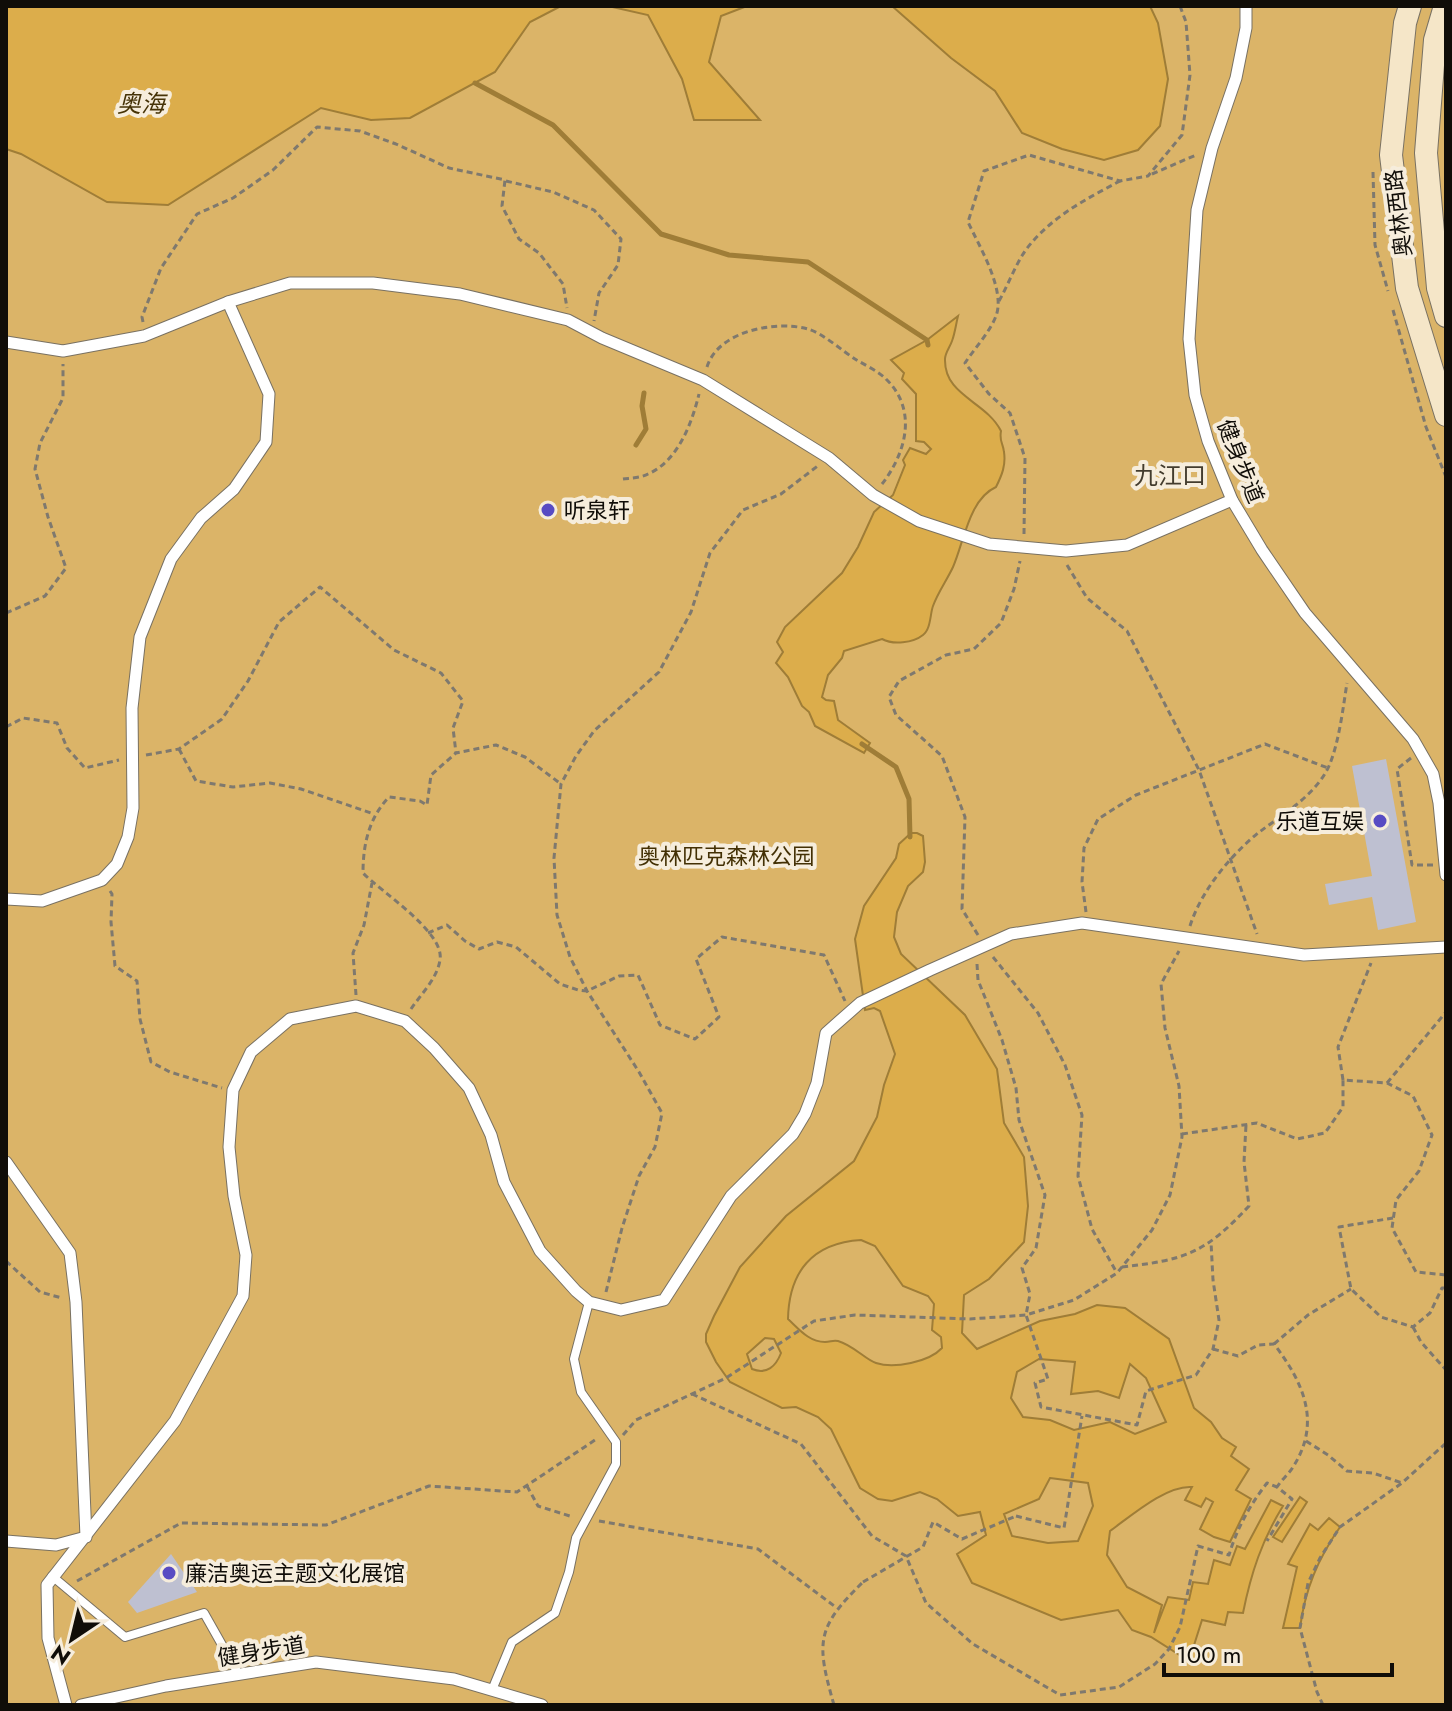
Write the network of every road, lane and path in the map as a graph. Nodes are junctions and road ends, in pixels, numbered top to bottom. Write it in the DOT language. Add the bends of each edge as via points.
graph roads {
  1 [pos="1180,6"];
  2 [pos="1246,6"];
  3 [pos="1410,6"];
  4 [pos="1445,6"];
  5 [pos="1212,148"];
  6 [pos="1148,176"];
  7 [pos="505,180"];
  8 [pos="1120,181"];
  9 [pos="228,302"];
  10 [pos="998,303"];
  11 [pos="1446,316"];
  12 [pos="568,320"];
  13 [pos="144,336"];
  14 [pos="597,336"];
  15 [pos="6,342"];
  16 [pos="63,351"];
  17 [pos="698,378"];
  18 [pos="1446,415"];
  19 [pos="829,458"];
  20 [pos="623,479"];
  21 [pos="878,497"];
  22 [pos="1232,500"];
  23 [pos="1023,548"];
  24 [pos="1059,550"];
  25 [pos="6,613"];
  26 [pos="1349,667"];
  27 [pos="6,727"];
  28 [pos="179,749"];
  29 [pos="1420,751"];
  30 [pos="456,753"];
  31 [pos="132,758"];
  32 [pos="1328,768"];
  33 [pos="1199,770"];
  34 [pos="561,784"];
  35 [pos="374,814"];
  36 [pos="1232,859"];
  37 [pos="1445,865"];
  38 [pos="1446,875"];
  39 [pos="102,880"];
  40 [pos="372,883"];
  41 [pos="6,899"];
  42 [pos="1087,924"];
  43 [pos="428,933"];
  44 [pos="1186,938"];
  45 [pos="1446,947"];
  46 [pos="980,948"];
  47 [pos="1262,949"];
  48 [pos="1376,951"];
  49 [pos="587,991"];
  50 [pos="356,1006"];
  51 [pos="850,1012"];
  52 [pos="1446,1012"];
  53 [pos="405,1021"];
  54 [pos="1343,1080"];
  55 [pos="1387,1083"];
  56 [pos="233,1090"];
  57 [pos="1246,1125"];
  58 [pos="1182,1134"];
  59 [pos="6,1162"];
  60 [pos="1393,1218"];
  61 [pos="1211,1242"];
  62 [pos="6,1261"];
  63 [pos="1122,1267"];
  64 [pos="1117,1273"];
  65 [pos="1446,1275"];
  66 [pos="1446,1288"];
  67 [pos="1351,1289"];
  68 [pos="76,1302"];
  69 [pos="589,1302"];
  70 [pos="603,1306"];
  71 [pos="1026,1315"];
  72 [pos="1413,1327"];
  73 [pos="1274,1344"];
  74 [pos="1213,1349"];
  75 [pos="1446,1370"];
  76 [pos="692,1394"];
  77 [pos="1082,1416"];
  78 [pos="608,1430"];
  79 [pos="1306,1441"];
  80 [pos="616,1442"];
  81 [pos="1446,1443"];
  82 [pos="1402,1483"];
  83 [pos="527,1486"];
  84 [pos="1277,1487"];
  85 [pos="585,1520"];
  86 [pos="597,1520"];
  87 [pos="86,1537"];
  88 [pos="6,1541"];
  89 [pos="1267,1541"];
  90 [pos="52,1576"];
  91 [pos="71,1591"];
  92 [pos="837,1608"];
  93 [pos="239,1675"];
  94 [pos="492,1690"];
  95 [pos="66,1705"];
  96 [pos="81,1705"];
  97 [pos="542,1705"];
  98 [pos="834,1705"];
  99 [pos="1323,1705"];
  1 -- 6 [label="path" via="1190,75 1182,135"];
  2 -- 5 [label="street, 健身步道" via="1236,78"];
  3 -- 18 [label="main road, 奥林西路" via="1391,155 1407,288"];
  4 -- 11 [label="main road, 奥林西路" via="1435,40 1426,153 1438,288"];
  5 -- 6 [label="path"];
  5 -- 22 [label="street, 健身步道" via="1197,210 1189,339 1195,395"];
  6 -- 8 [label="path"];
  7 -- 12 [label="path" via="502,206 519,239 539,253 563,284"];
  7 -- 13 [label="path" via="449,168 360,131 317,127 273,170 233,198 197,214 161,268 142,317"];
  7 -- 14 [label="path" via="594,210 621,239 618,265 599,293"];
  8 -- 10 [label="path" via="1067,211 1037,238"];
  8 -- 10 [label="path" via="1029,155 984,171 968,222 995,283"];
  9 -- 12 [label="street" via="290,283 373,283 460,294"];
  9 -- 13 [label="street"];
  9 -- 31 [label="street" via="269,394 266,442 234,489 201,518 171,559 140,637"];
  10 -- 23 [label="path" via="996,317 965,363 1010,413 1025,458"];
  12 -- 14 [label="street"];
  13 -- 16 [label="street"];
  14 -- 17 [label="street"];
  15 -- 16 [label="street"];
  16 -- 25 [label="path" via="63,398 40,443 35,469 66,568 45,596"];
  17 -- 19 [label="street"];
  17 -- 20 [label="path" via="688,431 670,456 649,474"];
  17 -- 21 [label="path" via="732,337 769,326 809,329 885,378 901,398 906,423 896,466"];
  19 -- 21 [label="street"];
  19 -- 34 [label="path" via="781,494 743,510 710,553 691,612 659,672 594,731"];
  21 -- 23 [label="street" via="919,521 989,544"];
  22 -- 24 [label="street" via="1127,545"];
  22 -- 26 [label="street, 健身步道" via="1305,613"];
  23 -- 24 [label="street"];
  23 -- 46 [label="path" via="1001,623 974,649 946,655 899,681 889,697 896,715 942,756 965,817 962,909"];
  24 -- 33 [label="path" via="1087,598 1127,631"];
  26 -- 29 [label="street, 健身步道"];
  26 -- 32 [label="path"];
  27 -- 31 [label="path" via="23,718 57,723 67,748 85,768"];
  28 -- 30 [label="path" via="222,719 279,622 320,587 394,650 441,673 463,701 453,728"];
  28 -- 31 [label="path"];
  28 -- 35 [label="path" via="196,781 233,787 270,783"];
  29 -- 37 [label="street, 健身步道" via="1433,774"];
  29 -- 37 [label="path" via="1397,769 1412,865"];
  30 -- 34 [label="path" via="496,745 525,757"];
  30 -- 35 [label="path" via="431,775 427,805 389,797"];
  31 -- 39 [label="street" via="128,837 117,864"];
  32 -- 33 [label="path" via="1265,744"];
  32 -- 36 [label="path" via="1299,803"];
  33 -- 36 [label="path"];
  33 -- 42 [label="path" via="1136,795 1098,819 1084,848"];
  34 -- 49 [label="path" via="554,858 557,915"];
  35 -- 40 [label="path" via="363,857 363,873"];
  36 -- 44 [label="path" via="1194,913"];
  36 -- 47 [label="path"];
  37 -- 38 [label="street, 健身步道"];
  39 -- 41 [label="street" via="42,901"];
  39 -- 56 [label="path" via="112,894 115,966 137,981 151,1062"];
  40 -- 43 [label="path"];
  40 -- 50 [label="path" via="353,953"];
  42 -- 44 [label="street"];
  42 -- 46 [label="street" via="1011,934"];
  43 -- 49 [label="path" via="447,925 479,949 497,942 516,947 560,984"];
  43 -- 53 [label="path" via="438,945 440,960"];
  44 -- 47 [label="street"];
  44 -- 58 [label="path" via="1161,984"];
  45 -- 48 [label="street"];
  46 -- 51 [label="street"];
  46 -- 64 [label="path" via="1038,1013 1065,1065 1082,1115 1078,1176 1092,1229"];
  46 -- 71 [label="path" via="978,980 1002,1040 1019,1120 1045,1195 1036,1248 1022,1268 1030,1294"];
  47 -- 48 [label="street" via="1304,955"];
  48 -- 54 [label="path" via="1338,1047"];
  49 -- 51 [label="path" via="619,976 638,975 660,1025 695,1039 719,1017 696,959 722,937 824,955"];
  49 -- 70 [label="path" via="662,1113 655,1147 622,1228"];
  50 -- 53 [label="street"];
  50 -- 56 [label="street" via="290,1019 251,1052"];
  51 -- 70 [label="street" via="826,1033 817,1083 793,1134 731,1196 664,1300 621,1310"];
  52 -- 55 [label="path"];
  53 -- 69 [label="street" via="469,1088 491,1135 504,1182 540,1251"];
  54 -- 55 [label="path"];
  54 -- 57 [label="path" via="1343,1107 1325,1133 1297,1139 1257,1123"];
  55 -- 60 [label="path" via="1413,1096 1432,1135 1419,1171 1396,1200"];
  56 -- 87 [label="street" via="229,1147 246,1255 243,1296 175,1421"];
  57 -- 58 [label="path"];
  57 -- 61 [label="path" via="1249,1206"];
  58 -- 63 [label="path" via="1170,1195 1152,1230"];
  59 -- 68 [label="street" via="70,1253"];
  60 -- 65 [label="path" via="1392,1228 1416,1272"];
  60 -- 67 [label="path" via="1339,1227"];
  61 -- 63 [label="path" via="1195,1253"];
  61 -- 74 [label="path" via="1219,1320"];
  62 -- 68 [label="path" via="40,1292"];
  63 -- 64 [label="path"];
  64 -- 71 [label="path" via="1074,1300"];
  66 -- 72 [label="path"];
  67 -- 72 [label="path" via="1381,1317"];
  67 -- 73 [label="path"];
  68 -- 87 [label="street"];
  69 -- 70 [label="street"];
  69 -- 78 [label="lane" via="574,1359 581,1392"];
  71 -- 76 [label="path" via="855,1315 814,1321"];
  71 -- 77 [label="path" via="1048,1379 1035,1383 1041,1407"];
  72 -- 75 [label="path"];
  73 -- 74 [label="path" via="1258,1345 1238,1356"];
  73 -- 79 [label="path" via="1295,1372 1306,1405"];
  74 -- 77 [label="path" via="1196,1375 1146,1391 1137,1425"];
  76 -- 80 [label="path" via="636,1420"];
  76 -- 84 [label="path" via="801,1444 872,1536 906,1556 926,1603 973,1644 1060,1695 1119,1687 1144,1673 1169,1649 1180,1627 1198,1546 1229,1555 1244,1516 1262,1490 1267,1483"];
  77 -- 92 [label="path, bridge" via="1064,1528 1016,1516 962,1539 933,1522 923,1547 863,1582"];
  78 -- 80 [label="lane"];
  78 -- 83 [label="path"];
  79 -- 82 [label="path" via="1347,1471"];
  79 -- 84 [label="path"];
  80 -- 85 [label="lane" via="616,1464"];
  81 -- 82 [label="path"];
  82 -- 99 [label="path" via="1340,1527 1308,1583 1300,1628"];
  83 -- 85 [label="path" via="538,1506"];
  83 -- 91 [label="path" via="517,1492 429,1486 326,1525 181,1523 76,1582"];
  84 -- 89 [label="path" via="1292,1499"];
  85 -- 94 [label="lane" via="555,1613 512,1642"];
  86 -- 92 [label="path" via="758,1549"];
  87 -- 88 [label="street" via="56,1545"];
  87 -- 90 [label="street"];
  90 -- 91 [label="lane"];
  90 -- 95 [label="street" via="47,1585 48,1638"];
  91 -- 93 [label="lane" via="125,1637 204,1613"];
  92 -- 98 [label="path" via="822,1638"];
  93 -- 94 [label="street, 健身步道" via="316,1662 454,1679"];
  93 -- 96 [label="street, 健身步道"];
  94 -- 97 [label="street, 健身步道"];
}
